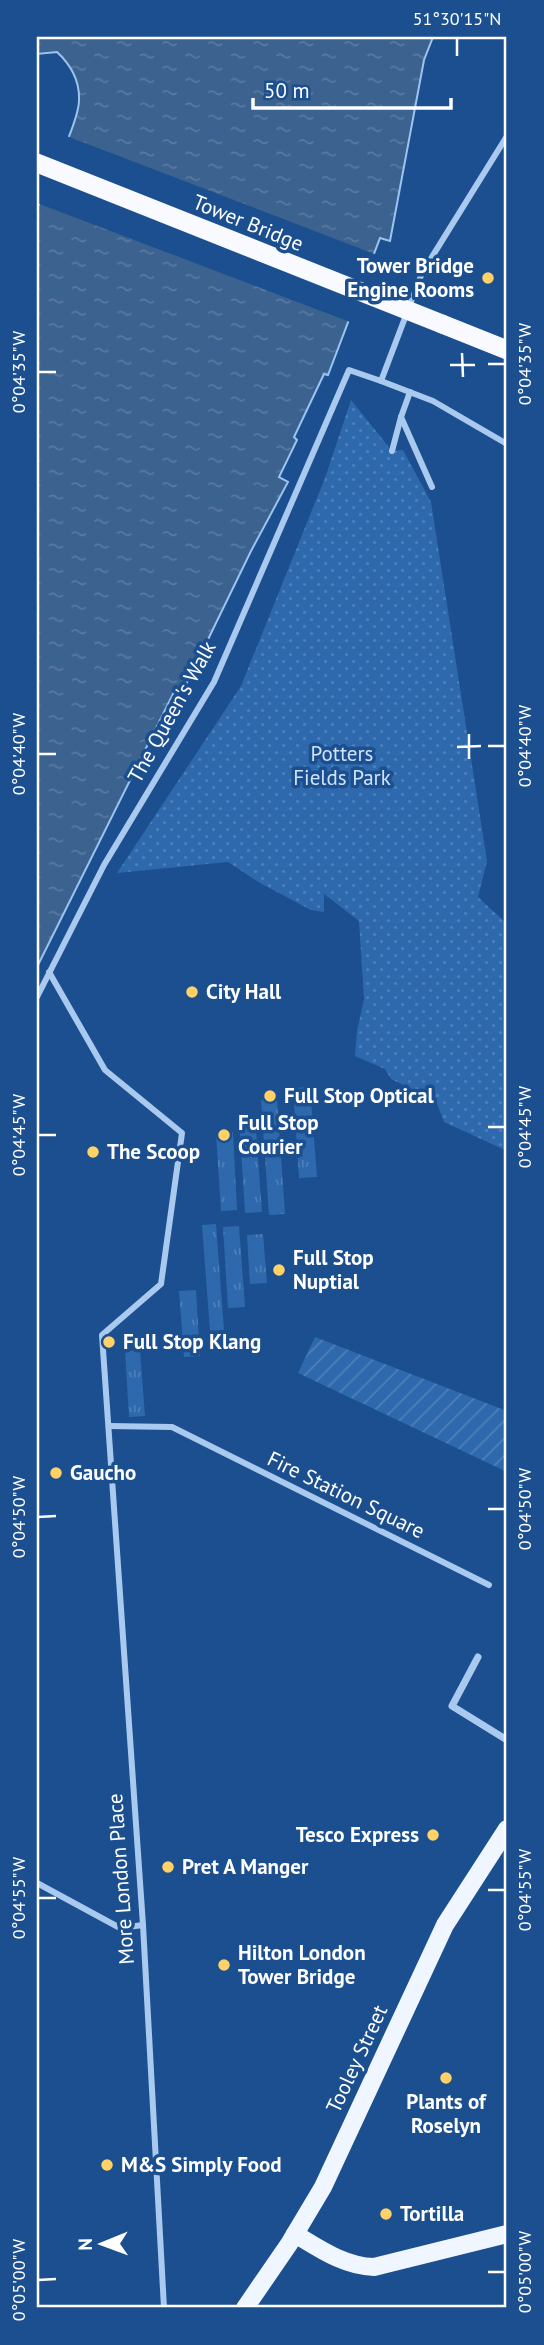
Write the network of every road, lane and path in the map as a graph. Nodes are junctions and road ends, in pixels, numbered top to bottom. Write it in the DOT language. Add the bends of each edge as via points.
graph roads {
  1 [pos="507,136"];
  2 [pos="37,163"];
  3 [pos="507,350"];
  4 [pos="382,381"];
  5 [pos="410,392"];
  6 [pos="401,416"];
  7 [pos="507,444"];
  8 [pos="392,451"];
  9 [pos="432,487"];
  10 [pos="49,972"];
  11 [pos="37,997"];
  12 [pos="109,1426"];
  13 [pos="489,1585"];
  14 [pos="478,1657"];
  15 [pos="507,1740"];
  16 [pos="507,1829"];
  17 [pos="37,1883"];
  18 [pos="143,1925"];
  19 [pos="507,2234"];
  20 [pos="295,2235"];
  21 [pos="164,2308"];
  22 [pos="245,2308"];
  1 -- 4 [label="street" via="422,273"];
  2 -- 3 [label="highway, Tower Bridge, bridge"];
  4 -- 5 [label="street"];
  4 -- 10 [label="street, The Queen's Walk" via="349,370 214,682 104,865"];
  5 -- 6 [label="street"];
  5 -- 7 [label="street"];
  6 -- 8 [label="street"];
  6 -- 9 [label="street"];
  10 -- 11 [label="street, The Queen's Walk"];
  10 -- 12 [label="street, More London Place" via="105,1070 182,1133 161,1284 102,1335"];
  12 -- 13 [label="street, Fire Station Square" via="172,1427"];
  12 -- 18 [label="street, More London Place"];
  14 -- 15 [label="street" via="452,1706"];
  16 -- 20 [label="main road, Tooley Street" via="445,1925 323,2187"];
  17 -- 18 [label="street" via="120,1928"];
  18 -- 21 [label="street, More London Place"];
  19 -- 20 [label="main road" via="374,2267 333,2256"];
  20 -- 22 [label="main road, Tooley Street"];
}
